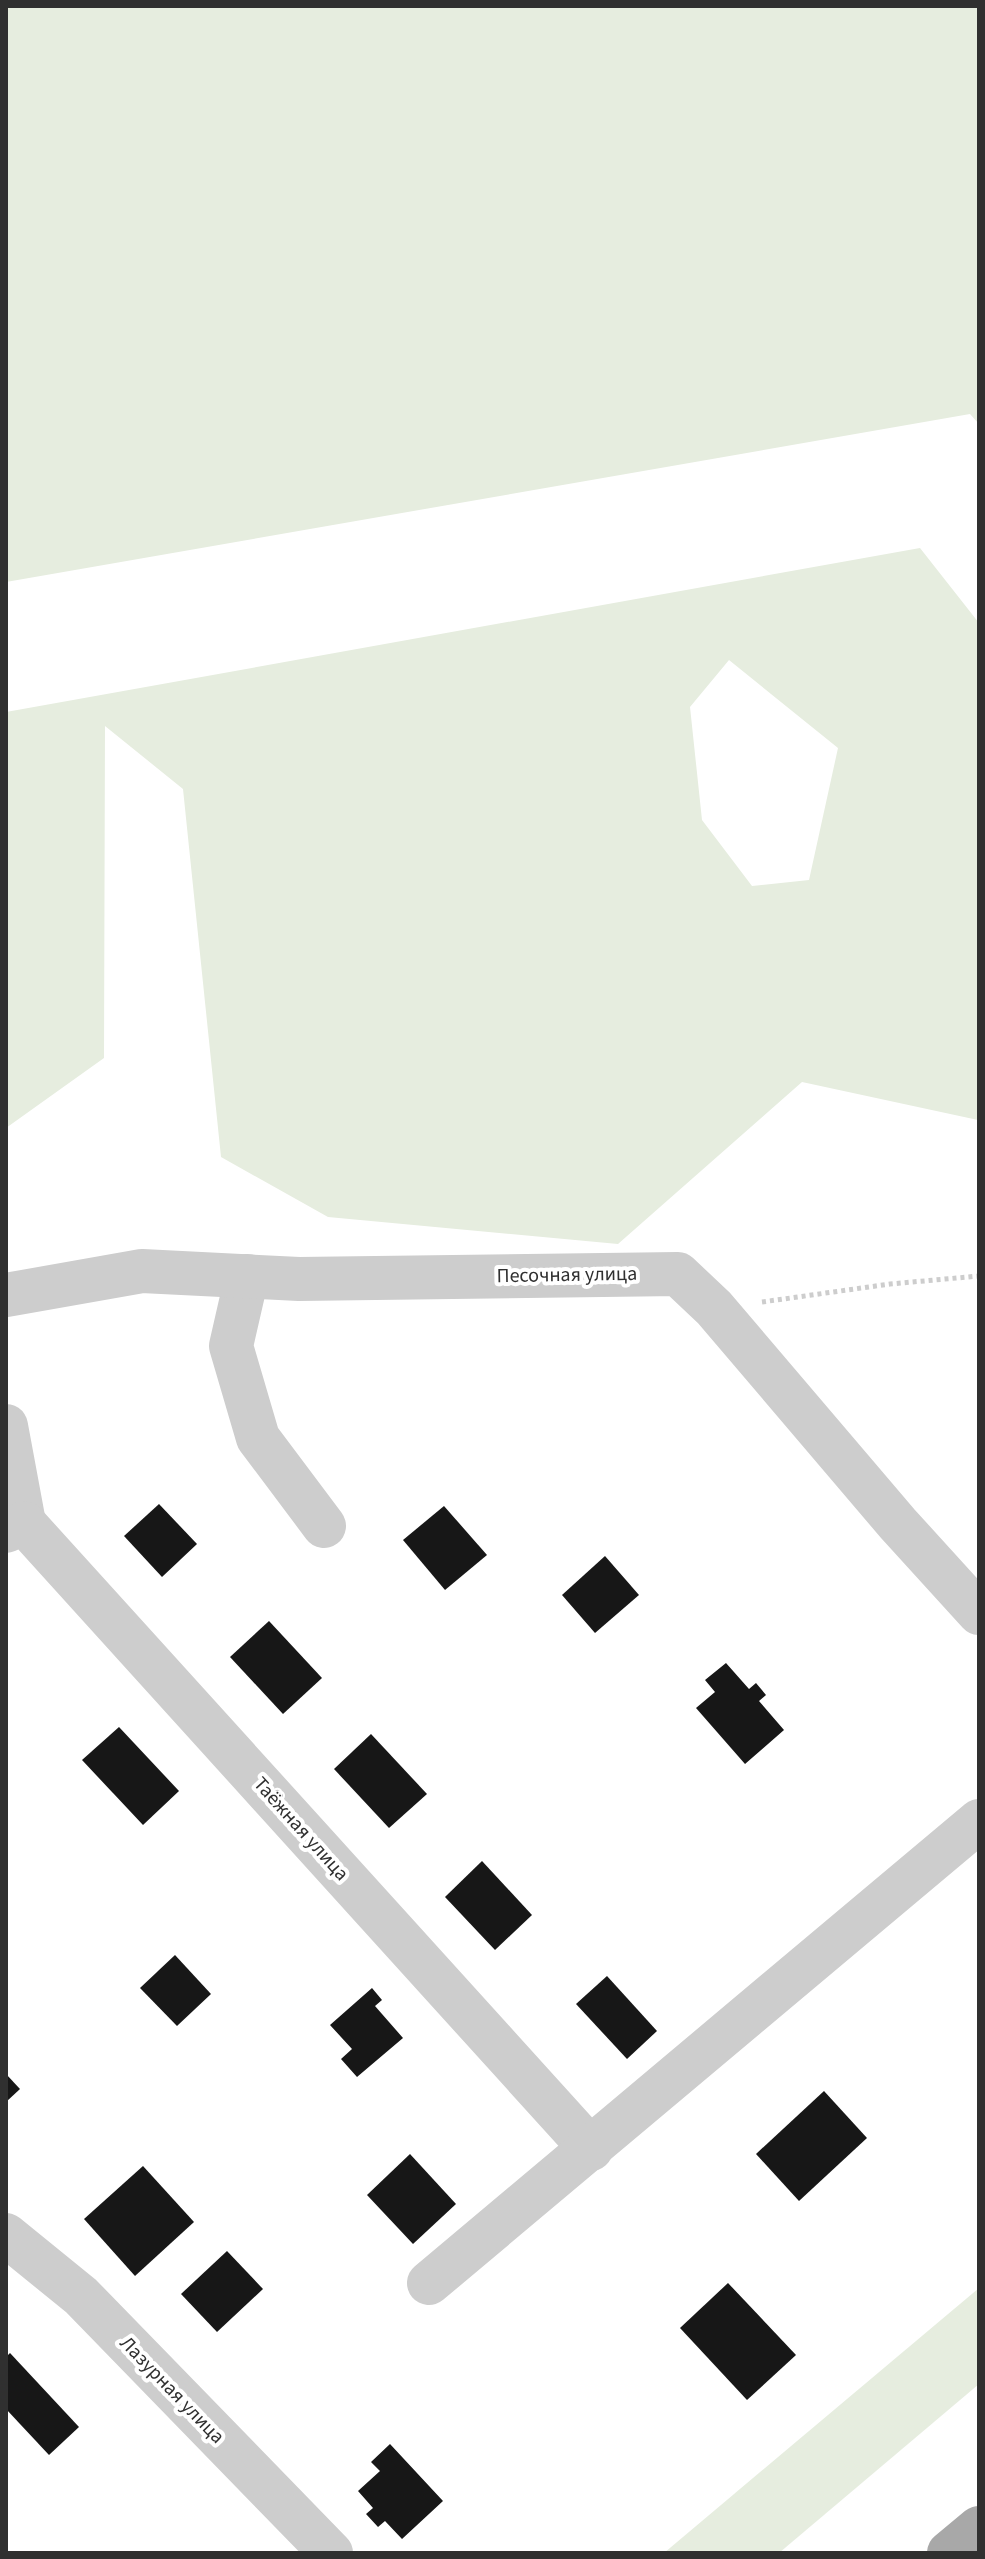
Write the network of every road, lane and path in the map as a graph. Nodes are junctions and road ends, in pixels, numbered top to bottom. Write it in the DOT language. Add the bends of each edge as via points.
graph roads {
  1 [pos="247,1276"];
  2 [pos="979,1276"];
  3 [pos="6,1295"];
  4 [pos="714,1308"];
  5 [pos="6,1426"];
  6 [pos="324,1526"];
  7 [pos="15,1527"];
  8 [pos="979,1613"];
  9 [pos="979,1821"];
  10 [pos="591,2149"];
  11 [pos="6,2235"];
  12 [pos="429,2283"];
  13 [pos="979,2528"];
  14 [pos="331,2553"];
  15 [pos="949,2553"];
  1 -- 3 [label="street, Песочная улица" via="142,1271"];
  1 -- 4 [label="street, Песочная улица" via="678,1274"];
  1 -- 6 [label="street" via="231,1346 258,1438"];
  2 -- 4 [label="path"];
  4 -- 8 [label="street, Песочная улица"];
  5 -- 7 [label="street"];
  7 -- 10 [label="street, Таёжная улица"];
  9 -- 10 [label="street"];
  10 -- 12 [label="street"];
  11 -- 14 [label="street, Лазурная улица" via="81,2296"];
  13 -- 15 [label="main road"];
}
